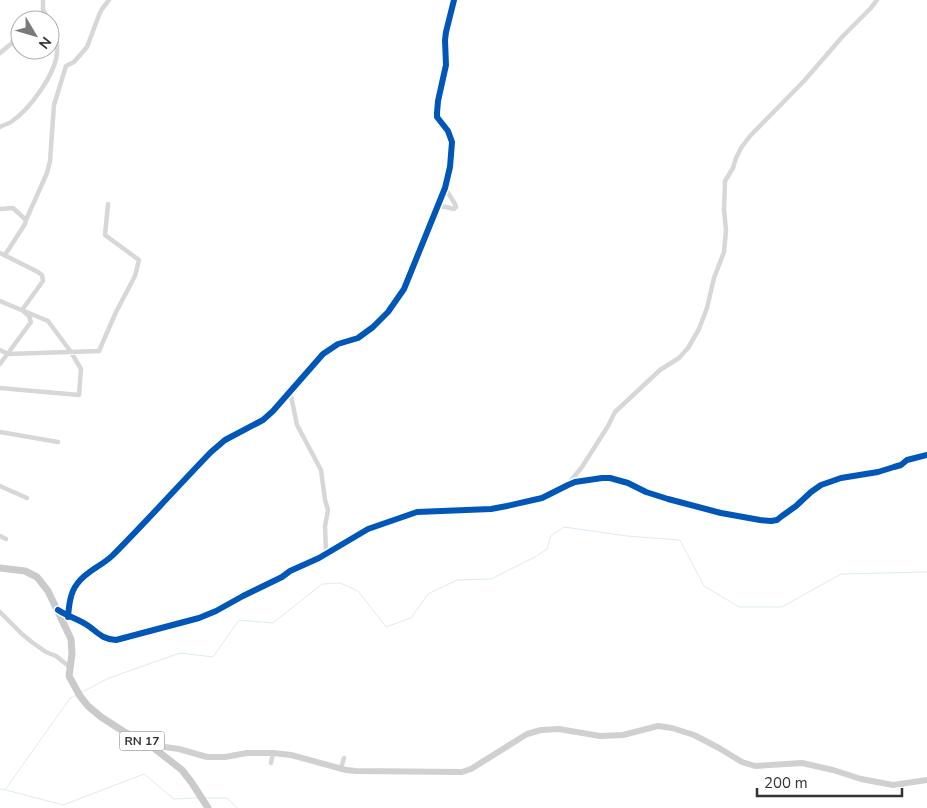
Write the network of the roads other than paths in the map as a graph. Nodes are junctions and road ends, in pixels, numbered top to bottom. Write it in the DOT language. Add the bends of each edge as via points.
graph roads {
  1 [pos="109,0"];
  2 [pos="454,0"];
  3 [pos="877,0"];
  4 [pos="848,21"];
  5 [pos="854,26"];
  6 [pos="10,45"];
  7 [pos="0,53"];
  8 [pos="55,60"];
  9 [pos="0,127"];
  10 [pos="445,188"];
  11 [pos="108,204"];
  12 [pos="437,206"];
  13 [pos="0,209"];
  14 [pos="26,220"];
  15 [pos="2,254"];
  16 [pos="0,301"];
  17 [pos="22,310"];
  18 [pos="0,350"];
  19 [pos="71,352"];
  20 [pos="8,354"];
  21 [pos="0,364"];
  22 [pos="0,388"];
  23 [pos="290,391"];
  24 [pos="0,432"];
  25 [pos="603,434"];
  26 [pos="611,436"];
  27 [pos="58,442"];
  28 [pos="927,455"];
  29 [pos="568,485"];
  30 [pos="0,486"];
  31 [pos="27,498"];
  32 [pos="0,536"];
  33 [pos="6,539"];
  34 [pos="326,554"];
  35 [pos="0,568"];
  36 [pos="58,610"];
  37 [pos="0,612"];
  38 [pos="68,617"];
  39 [pos="71,668"];
  40 [pos="150,745"];
  41 [pos="273,753"];
  42 [pos="344,758"];
  43 [pos="271,763"];
  44 [pos="341,768"];
  45 [pos="927,780"];
  46 [pos="206,806"];
  1 -- 14 [label="street" via="102,8 87,47 66,66 54,105 47,173"];
  2 -- 10 [label="street" via="446,32 446,65 437,113 452,142"];
  3 -- 5 [label="street"];
  4 -- 5 [label="street"];
  5 -- 25 [label="street" via="741,148 726,181 724,252 699,329 679,358 660,370 618,410"];
  6 -- 7 [label="street"];
  8 -- 9 [label="street" via="44,85 25,110"];
  10 -- 12 [label="street"];
  10 -- 12 [label="street" via="456,207"];
  11 -- 19 [label="street" via="105,235 139,260 135,276 99,351"];
  12 -- 23 [label="street" via="404,289 388,312 358,338 323,354"];
  13 -- 14 [label="street" via="13,208"];
  14 -- 15 [label="street"];
  15 -- 17 [label="street" via="42,275 43,282"];
  16 -- 17 [label="street"];
  17 -- 19 [label="street" via="48,322"];
  17 -- 20 [label="street" via="31,322"];
  18 -- 20 [label="street"];
  19 -- 20 [label="street"];
  19 -- 22 [label="street" via="81,369 79,395"];
  20 -- 21 [label="street"];
  23 -- 34 [label="street" via="297,425 321,470 328,510"];
  23 -- 38 [label="street" via="263,420 225,440 112,556 78,583 69,603"];
  24 -- 27 [label="street"];
  25 -- 26 [label="street"];
  25 -- 29 [label="street"];
  28 -- 29 [label="street" via="878,472 821,485 777,520 771,521 668,499 610,478 594,478"];
  29 -- 34 [label="street" via="542,498 499,507 417,512 368,530"];
  30 -- 31 [label="street"];
  32 -- 33 [label="street"];
  34 -- 38 [label="street" via="200,618 116,640 107,639"];
  35 -- 36 [label="main road, RN 17" via="25,571 37,577"];
  36 -- 38 [label="street"];
  36 -- 39 [label="main road, RN 17" via="71,639"];
  37 -- 39 [label="street" via="33,643"];
  39 -- 40 [label="main road, RN 17" via="69,676 88,706 126,733"];
  40 -- 41 [label="main road" via="207,757"];
  40 -- 46 [label="main road, RN 17" via="182,770"];
  41 -- 43 [label="street"];
  41 -- 44 [label="main road" via="291,754"];
  42 -- 44 [label="street"];
  44 -- 45 [label="main road" via="356,771 402,768 462,772 527,734 541,730 558,729 600,736 623,735 658,726 694,735 742,762 756,766 802,763 892,785"];
}
